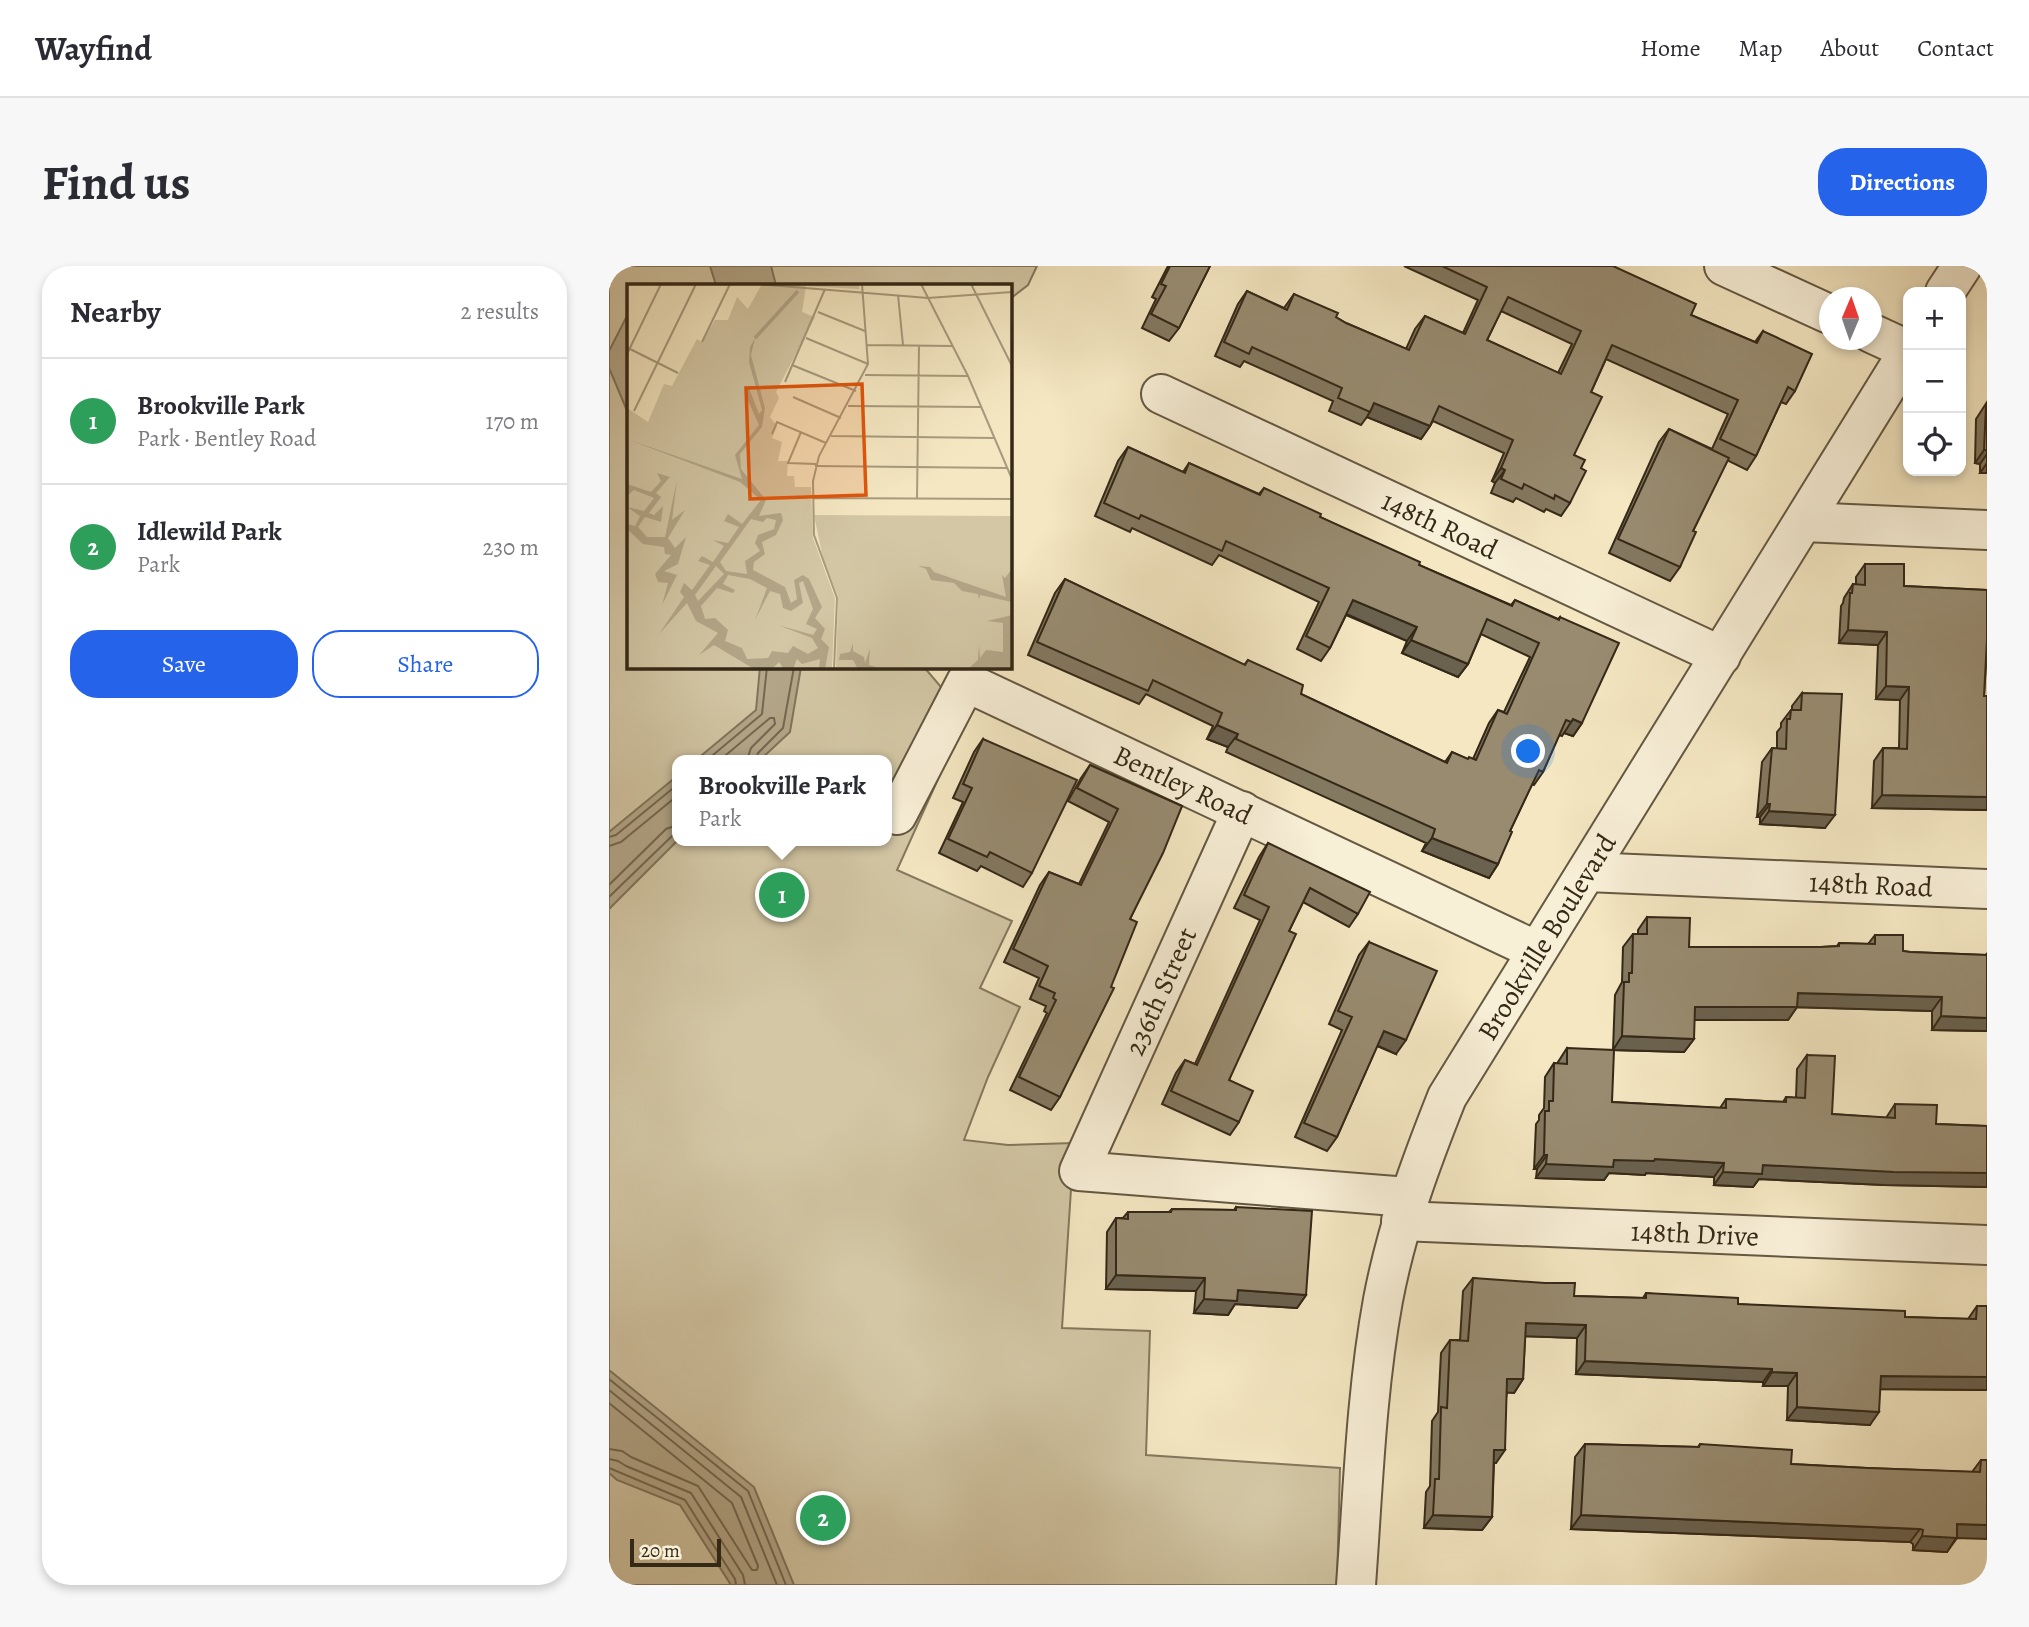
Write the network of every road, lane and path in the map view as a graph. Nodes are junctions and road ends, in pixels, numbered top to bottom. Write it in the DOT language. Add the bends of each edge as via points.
graph roads {
  1 [pos="1724,266"];
  2 [pos="1962,266"];
  3 [pos="1948,287"];
  4 [pos="1819,309"];
  5 [pos="1882,338"];
  6 [pos="1906,350"];
  7 [pos="1903,359"];
  8 [pos="1161,394"];
  9 [pos="1804,522"];
  10 [pos="1987,530"];
  11 [pos="1721,656"];
  12 [pos="1242,811"];
  13 [pos="897,815"];
  14 [pos="1587,872"];
  15 [pos="1987,889"];
  16 [pos="1537,951"];
  17 [pos="1079,1171"];
  18 [pos="1405,1209"];
  19 [pos="1987,1245"];
  20 [pos="1356,1585"];
  1 -- 4 [label="street"];
  2 -- 3 [label="street"];
  5 -- 6 [label="street"];
  7 -- 9 [label="street, Brookville Boulevard"];
  8 -- 11 [label="street, 148th Road"];
  9 -- 10 [label="street"];
  9 -- 11 [label="street, Brookville Boulevard"];
  11 -- 14 [label="street, Brookville Boulevard"];
  12 -- 13 [label="street, Bentley Road" via="966,682"];
  12 -- 16 [label="street, Bentley Road"];
  12 -- 17 [label="street, 236th Street"];
  14 -- 15 [label="street, 148th Road"];
  14 -- 16 [label="street, Brookville Boulevard"];
  16 -- 18 [label="street, Brookville Boulevard" via="1447,1097"];
  17 -- 18 [label="street, 148th Drive"];
  18 -- 19 [label="street, 148th Drive"];
  18 -- 20 [label="street, Brookville Boulevard" via="1383,1300 1370,1392"];
}
